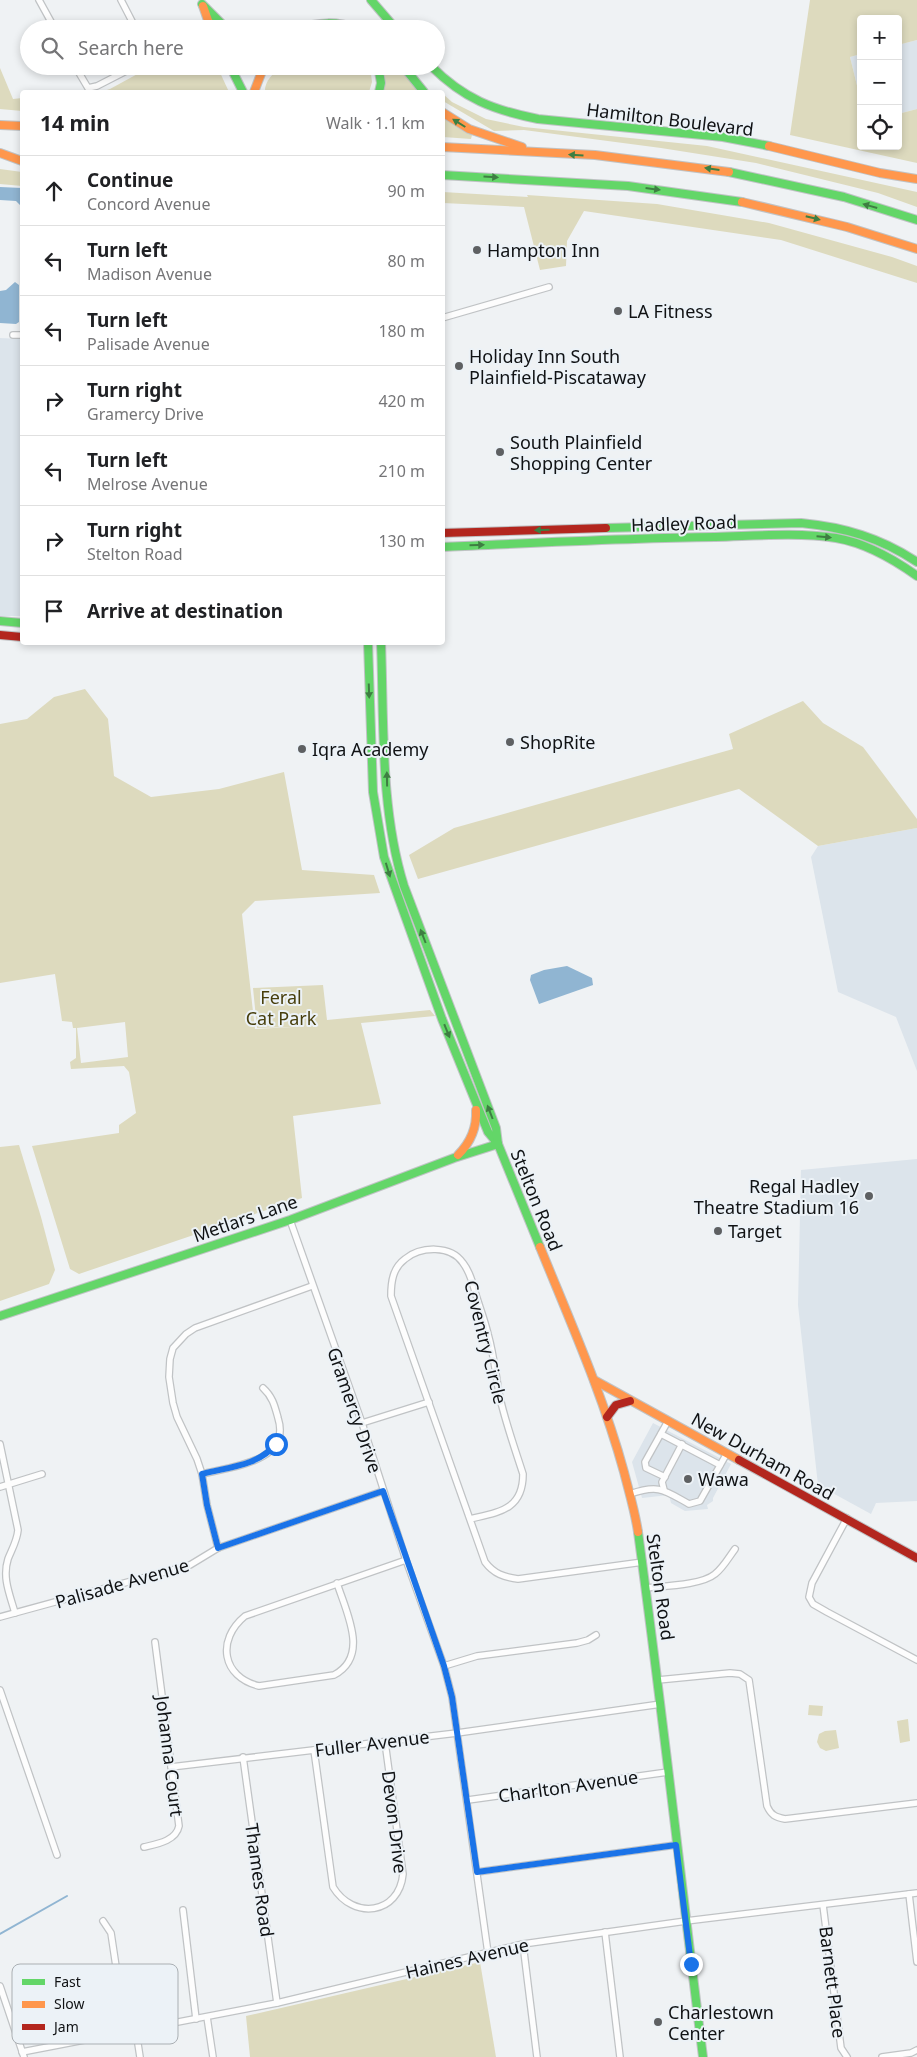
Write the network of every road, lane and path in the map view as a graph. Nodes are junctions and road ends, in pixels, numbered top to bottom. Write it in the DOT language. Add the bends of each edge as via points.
graph roads {
  1 [pos="39,0"];
  2 [pos="121,0"];
  3 [pos="371,0"];
  4 [pos="201,2"];
  5 [pos="50,20"];
  6 [pos="131,20"];
  7 [pos="208,20"];
  8 [pos="218,20"];
  9 [pos="388,20"];
  10 [pos="80,75"];
  11 [pos="118,75"];
  12 [pos="236,75"];
  13 [pos="260,75"];
  14 [pos="379,75"];
  15 [pos="410,75"];
  16 [pos="439,75"];
  17 [pos="242,90"];
  18 [pos="255,90"];
  19 [pos="379,90"];
  20 [pos="422,90"];
  21 [pos="445,114"];
  22 [pos="0,125"];
  23 [pos="20,126"];
  24 [pos="445,147"];
  25 [pos="0,152"];
  26 [pos="538,152"];
  27 [pos="20,154"];
  28 [pos="20,160"];
  29 [pos="445,175"];
  30 [pos="917,179"];
  31 [pos="917,220"];
  32 [pos="917,249"];
  33 [pos="549,287"];
  34 [pos="445,317"];
  35 [pos="13,335"];
  36 [pos="20,335"];
  37 [pos="445,533"];
  38 [pos="445,547"];
  39 [pos="917,562"];
  40 [pos="917,576"];
  41 [pos="0,621"];
  42 [pos="20,623"];
  43 [pos="0,635"];
  44 [pos="20,637"];
  45 [pos="368,645"];
  46 [pos="381,645"];
  47 [pos="476,1103"];
  48 [pos="498,1144"];
  49 [pos="454,1158"];
  50 [pos="290,1220"];
  51 [pos="312,1286"];
  52 [pos="0,1316"];
  53 [pos="594,1380"];
  54 [pos="262,1388"];
  55 [pos="631,1401"];
  56 [pos="429,1402"];
  57 [pos="607,1417"];
  58 [pos="668,1421"];
  59 [pos="362,1422"];
  60 [pos="661,1434"];
  61 [pos="0,1444"];
  62 [pos="682,1444"];
  63 [pos="727,1453"];
  64 [pos="720,1465"];
  65 [pos="42,1474"];
  66 [pos="202,1474"];
  67 [pos="664,1478"];
  68 [pos="8,1484"];
  69 [pos="0,1487"];
  70 [pos="664,1490"];
  71 [pos="383,1491"];
  72 [pos="630,1494"];
  73 [pos="847,1518"];
  74 [pos="470,1519"];
  75 [pos="218,1548"];
  76 [pos="735,1549"];
  77 [pos="917,1558"];
  78 [pos="406,1560"];
  79 [pos="643,1562"];
  80 [pos="338,1583"];
  81 [pos="646,1588"];
  82 [pos="15,1613"];
  83 [pos="0,1617"];
  84 [pos="596,1635"];
  85 [pos="155,1642"];
  86 [pos="917,1660"];
  87 [pos="444,1666"];
  88 [pos="658,1680"];
  89 [pos="0,1690"];
  90 [pos="660,1704"];
  91 [pos="457,1733"];
  92 [pos="385,1742"];
  93 [pos="314,1750"];
  94 [pos="243,1757"];
  95 [pos="172,1767"];
  96 [pos="668,1772"];
  97 [pos="468,1800"];
  98 [pos="917,1803"];
  99 [pos="676,1845"];
  100 [pos="144,1847"];
  101 [pos="57,1854"];
  102 [pos="477,1872"];
  103 [pos="917,1893"];
  104 [pos="909,1894"];
  105 [pos="823,1905"];
  106 [pos="183,1910"];
  107 [pos="103,1921"];
  108 [pos="686,1921"];
  109 [pos="605,1932"];
  110 [pos="523,1944"];
  111 [pos="488,1953"];
  112 [pos="917,1962"];
  113 [pos="116,1964"];
  114 [pos="0,1986"];
  115 [pos="277,2003"];
  116 [pos="207,2017"];
  117 [pos="196,2019"];
  118 [pos="12,2022"];
  119 [pos="178,2023"];
  120 [pos="74,2044"];
  121 [pos="138,2044"];
  122 [pos="917,2050"];
  123 [pos="23,2055"];
  124 [pos="140,2057"];
  125 [pos="213,2057"];
  126 [pos="537,2057"];
  127 [pos="620,2057"];
  128 [pos="703,2057"];
  129 [pos="847,2057"];
  130 [pos="882,2057"];
  1 -- 5 [label="street"];
  2 -- 6 [label="street"];
  3 -- 9 [label="main road"];
  4 -- 7 [label="main road"];
  4 -- 8 [label="main road"];
  10 -- 11 [label="street" via="88,88"];
  12 -- 17 [label="main road"];
  13 -- 18 [label="main road"];
  14 -- 19 [label="main road"];
  15 -- 20 [label="main road"];
  16 -- 30 [label="main road, Hamilton Boulevard" via="468,98 511,114 722,137"];
  26 -- 21 [label="main road, one-way" via="469,129"];
  22 -- 23 [label="main road"];
  24 -- 26 [label="main road"];
  25 -- 27 [label="main road"];
  25 -- 28 [label="main road"];
  31 -- 26 [label="main road, one-way" via="803,187 718,170 614,157"];
  29 -- 32 [label="main road, one-way" via="621,185 714,197 816,219"];
  33 -- 34 [label="street"];
  35 -- 36 [label="street"];
  39 -- 37 [label="main road, Hadley Road, one-way" via="899,549 863,533 801,523"];
  38 -- 40 [label="main road, Hadley Road, one-way" via="801,534 863,545 894,559"];
  41 -- 42 [label="main road"];
  43 -- 44 [label="main road"];
  45 -- 47 [label="main road, Stelton Road, one-way" via="373,792 384,857"];
  48 -- 46 [label="main road, Stelton Road, one-way" via="496,1128 396,858 388,810"];
  47 -- 48 [label="main road, Stelton Road" via="488,1132"];
  47 -- 49 [label="main road" via="473,1136"];
  48 -- 49 [label="main road, Metlars Lane"];
  48 -- 53 [label="main road, Stelton Road"];
  49 -- 50 [label="main road, Metlars Lane"];
  50 -- 51 [label="street, Gramercy Drive"];
  50 -- 52 [label="main road, Metlars Lane"];
  51 -- 59 [label="street, Gramercy Drive"];
  51 -- 66 [label="street" via="195,1328 173,1348 169,1377 173,1403"];
  53 -- 55 [label="main road, New Durham Road"];
  53 -- 57 [label="main road, Stelton Road"];
  54 -- 66 [label="street" via="272,1399 281,1427 276,1444 257,1460"];
  55 -- 57 [label="main road" via="613,1406"];
  55 -- 58 [label="main road, New Durham Road"];
  56 -- 59 [label="street"];
  56 -- 74 [label="street, Coventry Circle"];
  56 -- 74 [label="street, Coventry Circle" via="391,1285 399,1263 408,1256 439,1249 457,1257 469,1274 489,1335 501,1399 523,1474 523,1484 514,1503 506,1510"];
  57 -- 72 [label="main road, Stelton Road"];
  58 -- 60 [label="street"];
  58 -- 63 [label="main road, New Durham Road"];
  59 -- 71 [label="street, Gramercy Drive"];
  60 -- 62 [label="street"];
  60 -- 67 [label="street" via="646,1468"];
  61 -- 68 [label="street"];
  62 -- 64 [label="street"];
  62 -- 67 [label="street"];
  63 -- 64 [label="street"];
  63 -- 73 [label="main road, New Durham Road"];
  64 -- 70 [label="street" via="700,1501 689,1504"];
  65 -- 68 [label="street"];
  66 -- 75 [label="street"];
  67 -- 70 [label="street"];
  68 -- 69 [label="street"];
  68 -- 82 [label="street" via="18,1530 6,1571"];
  70 -- 72 [label="street" via="647,1488"];
  71 -- 75 [label="street, Palisade Avenue"];
  71 -- 78 [label="street, Gramercy Drive"];
  72 -- 79 [label="main road, Stelton Road"];
  73 -- 77 [label="main road, New Durham Road"];
  73 -- 86 [label="street" via="812,1583 809,1596 813,1604"];
  74 -- 79 [label="street, Coventry Circle" via="485,1562 503,1576 518,1578"];
  75 -- 82 [label="street, Palisade Avenue" via="190,1565"];
  76 -- 81 [label="street" via="717,1573 706,1580"];
  78 -- 80 [label="street"];
  78 -- 87 [label="street, Gramercy Drive"];
  79 -- 81 [label="main road, Stelton Road"];
  80 -- 80 [label="street" via="245,1616 238,1622 230,1632 227,1652 238,1677 259,1686 334,1675 342,1671 350,1662 354,1643"];
  81 -- 88 [label="main road, Stelton Road"];
  82 -- 83 [label="street, Palisade Avenue"];
  84 -- 87 [label="street" via="577,1643 478,1656"];
  85 -- 95 [label="street, Johanna Court"];
  87 -- 91 [label="street, Gramercy Drive"];
  88 -- 90 [label="main road, Stelton Road"];
  88 -- 98 [label="street" via="730,1673 746,1677 751,1688 767,1806 776,1818"];
  89 -- 101 [label="street"];
  90 -- 91 [label="street, Fuller Avenue"];
  90 -- 96 [label="main road, Stelton Road"];
  91 -- 92 [label="street, Fuller Avenue"];
  91 -- 97 [label="street, Gramercy Drive"];
  92 -- 93 [label="street, Fuller Avenue"];
  92 -- 93 [label="street, Devon Drive" via="403,1874 396,1896 374,1909 350,1904 333,1887"];
  93 -- 94 [label="street, Fuller Avenue"];
  94 -- 95 [label="street, Fuller Avenue"];
  94 -- 115 [label="street, Thames Road"];
  95 -- 100 [label="street, Johanna Court" via="178,1832 160,1844"];
  96 -- 97 [label="street, Charlton Avenue"];
  96 -- 99 [label="main road, Stelton Road"];
  97 -- 102 [label="street, Gramercy Drive"];
  99 -- 102 [label="street"];
  99 -- 108 [label="main road, Stelton Road"];
  102 -- 111 [label="street, Gramercy Drive"];
  103 -- 104 [label="street, Haines Avenue"];
  104 -- 105 [label="street, Haines Avenue"];
  104 -- 112 [label="street"];
  105 -- 108 [label="street, Haines Avenue"];
  105 -- 129 [label="street, Barnett Place" via="841,2048"];
  106 -- 117 [label="street"];
  107 -- 113 [label="street" via="111,1933"];
  108 -- 109 [label="street, Haines Avenue"];
  108 -- 128 [label="main road, Stelton Road"];
  109 -- 110 [label="street, Haines Avenue"];
  109 -- 127 [label="street"];
  110 -- 111 [label="street, Haines Avenue"];
  110 -- 126 [label="street"];
  111 -- 115 [label="street, Haines Avenue"];
  114 -- 118 [label="street"];
  115 -- 116 [label="street, Haines Avenue"];
  116 -- 117 [label="street, Haines Avenue"];
  116 -- 125 [label="street"];
  117 -- 119 [label="street, Haines Avenue"];
  120 -- 123 [label="street, Haines Avenue"];
  121 -- 124 [label="street"];
  122 -- 130 [label="street"];
}
